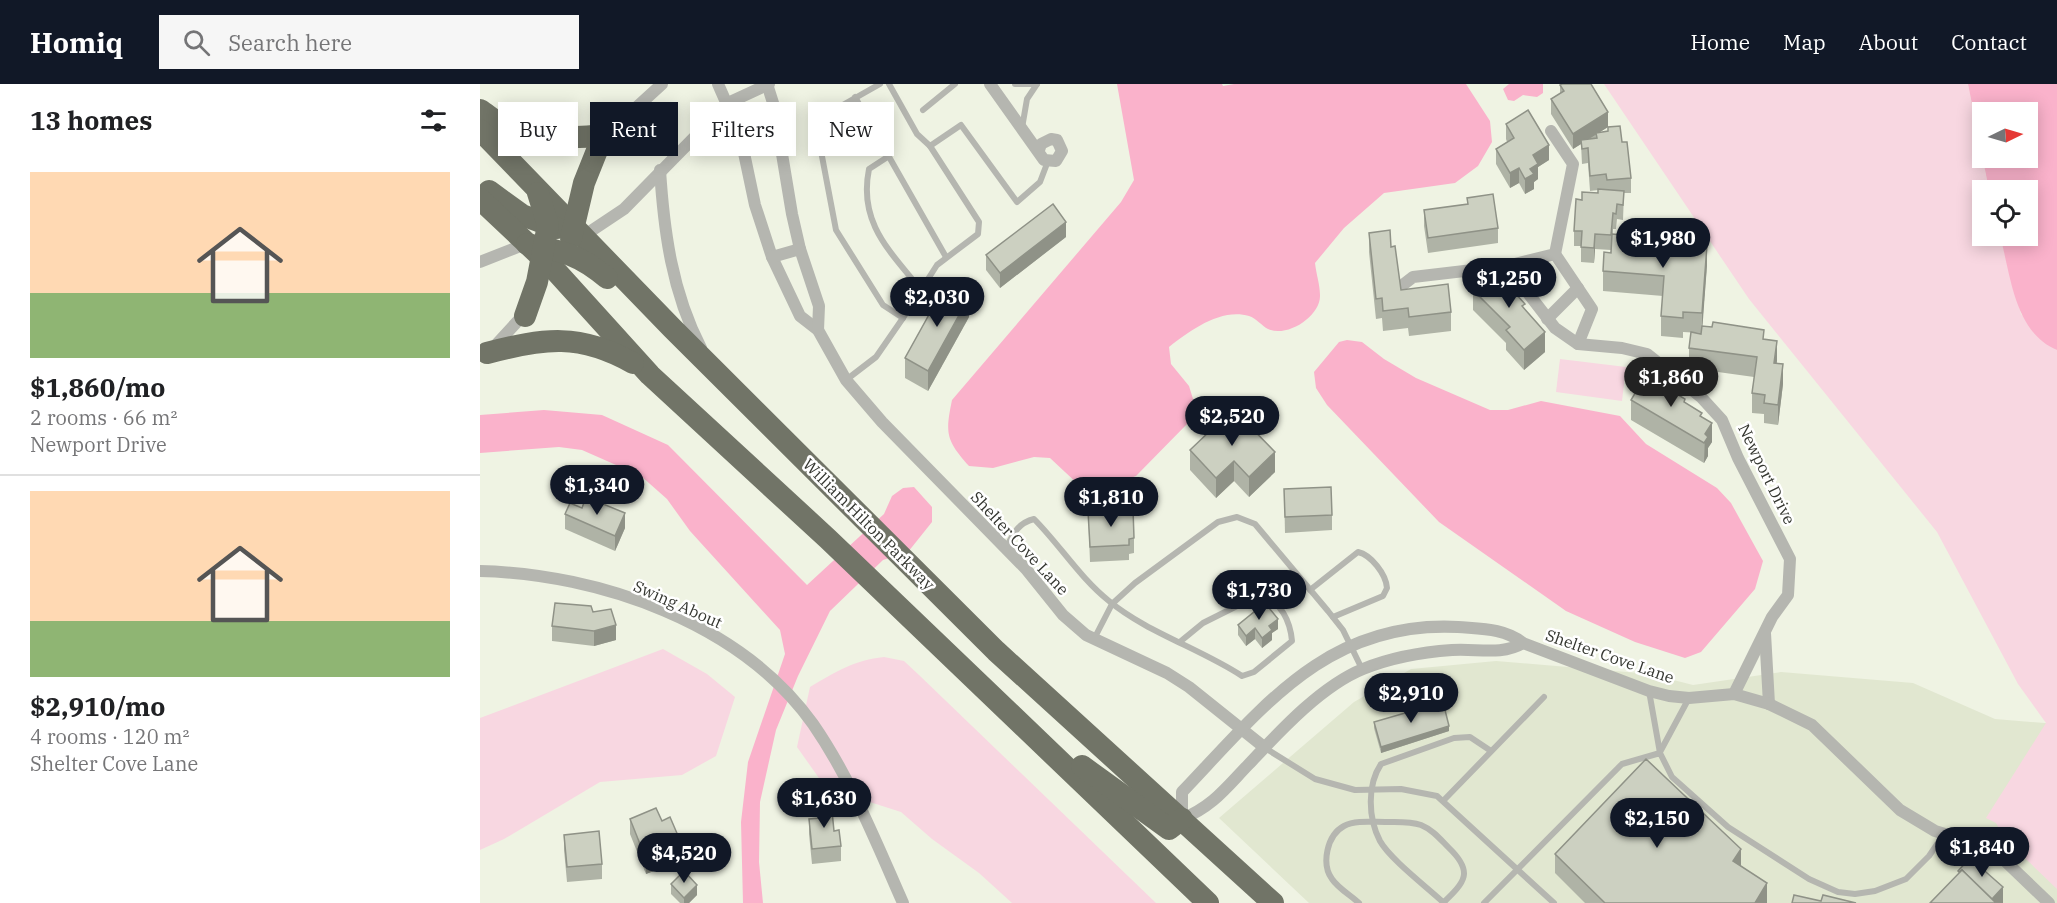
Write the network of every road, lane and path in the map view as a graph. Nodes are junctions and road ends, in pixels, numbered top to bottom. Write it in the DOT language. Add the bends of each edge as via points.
graph roads {
  1 [pos="662,84"];
  2 [pos="718,84"];
  3 [pos="768,84"];
  4 [pos="880,84"];
  5 [pos="889,84"];
  6 [pos="955,84"];
  7 [pos="990,84"];
  8 [pos="1017,84"];
  9 [pos="1037,84"];
  10 [pos="855,97"];
  11 [pos="643,102"];
  12 [pos="727,102"];
  13 [pos="730,102"];
  14 [pos="858,102"];
  15 [pos="480,110"];
  16 [pos="923,110"];
  17 [pos="480,130"];
  18 [pos="1022,130"];
  19 [pos="1551,131"];
  20 [pos="590,140"];
  21 [pos="690,140"];
  22 [pos="930,146"];
  23 [pos="1039,150"];
  24 [pos="595,156"];
  25 [pos="745,156"];
  26 [pos="889,156"];
  27 [pos="1048,161"];
  28 [pos="660,170"];
  29 [pos="480,184"];
  30 [pos="480,199"];
  31 [pos="557,240"];
  32 [pos="800,249"];
  33 [pos="1555,254"];
  34 [pos="772,257"];
  35 [pos="946,257"];
  36 [pos="480,262"];
  37 [pos="1507,266"];
  38 [pos="1404,284"];
  39 [pos="1578,288"];
  40 [pos="921,290"];
  41 [pos="525,316"];
  42 [pos="903,318"];
  43 [pos="1547,319"];
  44 [pos="818,330"];
  45 [pos="1578,344"];
  46 [pos="484,355"];
  47 [pos="711,367"];
  48 [pos="650,375"];
  49 [pos="846,380"];
  50 [pos="1005,548"];
  51 [pos="480,571"];
  52 [pos="1310,590"];
  53 [pos="1112,604"];
  54 [pos="1333,618"];
  55 [pos="1765,632"];
  56 [pos="1094,639"];
  57 [pos="1181,641"];
  58 [pos="1523,642"];
  59 [pos="1350,645"];
  60 [pos="1362,669"];
  61 [pos="1649,691"];
  62 [pos="1734,694"];
  63 [pos="992,697"];
  64 [pos="1544,697"];
  65 [pos="1689,698"];
  66 [pos="1769,704"];
  67 [pos="1241,728"];
  68 [pos="1264,747"];
  69 [pos="1491,751"];
  70 [pos="1660,753"];
  71 [pos="1371,791"];
  72 [pos="1444,800"];
  73 [pos="1182,819"];
  74 [pos="1374,822"];
  75 [pos="1944,834"];
  76 [pos="1518,868"];
  77 [pos="903,903"];
  78 [pos="1208,903"];
  79 [pos="1273,903"];
  80 [pos="1359,903"];
  81 [pos="1444,903"];
  82 [pos="1484,903"];
  83 [pos="1554,903"];
  84 [pos="2049,903"];
  1 -- 11 [label="street"];
  2 -- 12 [label="street, Shelter Cove Lane"];
  3 -- 13 [label="street"];
  3 -- 32 [label="street, Shelter Cove Lane"];
  4 -- 10 [label="lane"];
  5 -- 22 [label="lane" via="917,134"];
  6 -- 16 [label="lane"];
  7 -- 18 [label="street"];
  8 -- 9 [label="lane"];
  9 -- 18 [label="lane" via="1027,99"];
  10 -- 14 [label="lane"];
  10 -- 42 [label="lane" via="818,119 836,230 883,305"];
  15 -- 20 [label="highway" via="506,127"];
  17 -- 31 [label="highway, William Hilton Parkway" via="537,189"];
  18 -- 23 [label="street"];
  19 -- 33 [label="street" via="1573,164"];
  21 -- 28 [label="street"];
  22 -- 27 [label="lane" via="960,124 1017,202 1040,182"];
  22 -- 35 [label="lane" via="979,222 978,234"];
  23 -- 27 [label="street" via="1040,156"];
  23 -- 27 [label="street" via="1051,138 1061,145 1060,157"];
  24 -- 31 [label="highway"];
  25 -- 34 [label="street, Shelter Cove Lane"];
  26 -- 35 [label="lane"];
  26 -- 40 [label="lane" via="869,169 865,188 868,214 883,243"];
  28 -- 31 [label="street" via="624,209"];
  28 -- 47 [label="street" via="671,263 680,299"];
  29 -- 31 [label="highway"];
  30 -- 31 [label="highway, William Hilton Parkway"];
  31 -- 36 [label="street"];
  31 -- 41 [label="highway"];
  31 -- 47 [label="highway, William Hilton Parkway"];
  31 -- 48 [label="highway, William Hilton Parkway" via="580,297"];
  32 -- 34 [label="street"];
  32 -- 44 [label="street, Shelter Cove Lane" via="819,306"];
  33 -- 37 [label="street"];
  33 -- 39 [label="street"];
  34 -- 44 [label="street, Shelter Cove Lane" via="800,316"];
  35 -- 40 [label="lane"];
  37 -- 38 [label="street" via="1413,277"];
  37 -- 43 [label="street"];
  39 -- 43 [label="street"];
  39 -- 45 [label="street" via="1592,309"];
  40 -- 42 [label="lane"];
  41 -- 46 [label="street"];
  42 -- 49 [label="lane" via="876,357"];
  43 -- 45 [label="street"];
  44 -- 49 [label="street, Shelter Cove Lane"];
  45 -- 55 [label="street, Newport Drive" via="1647,354 1701,397 1722,420 1790,559 1788,595"];
  46 -- 48 [label="highway" via="536,341 577,341 613,353"];
  47 -- 73 [label="highway, William Hilton Parkway" via="996,651"];
  48 -- 63 [label="highway, William Hilton Parkway"];
  49 -- 50 [label="street, Shelter Cove Lane"];
  50 -- 53 [label="lane" via="1013,533 1024,522 1034,519"];
  50 -- 56 [label="street, Shelter Cove Lane" via="1063,615"];
  51 -- 77 [label="street, Swing About" via="561,579 658,610 727,645 773,681 812,723 842,771"];
  52 -- 53 [label="lane" via="1255,524 1237,517 1226,518"];
  52 -- 54 [label="lane"];
  52 -- 54 [label="lane" via="1358,552 1368,557 1384,576 1387,588 1383,596"];
  53 -- 56 [label="lane"];
  53 -- 57 [label="lane"];
  54 -- 59 [label="lane"];
  55 -- 62 [label="street, Newport Drive"];
  55 -- 66 [label="street"];
  56 -- 67 [label="street, Shelter Cove Lane" via="1167,673"];
  57 -- 57 [label="lane" via="1242,676 1254,672 1292,641 1291,626 1279,604 1263,593 1203,623"];
  58 -- 59 [label="street, Shelter Cove Lane" via="1510,633 1428,626 1385,632"];
  58 -- 60 [label="street, Shelter Cove Lane" via="1512,649 1452,650 1409,656"];
  58 -- 61 [label="street, Shelter Cove Lane"];
  59 -- 60 [label="lane"];
  59 -- 67 [label="street, Shelter Cove Lane" via="1306,669"];
  60 -- 68 [label="street, Shelter Cove Lane" via="1328,689"];
  61 -- 65 [label="street, Shelter Cove Lane"];
  61 -- 70 [label="lane"];
  62 -- 65 [label="street, Shelter Cove Lane"];
  62 -- 66 [label="street, Shelter Cove Lane"];
  63 -- 73 [label="highway" via="1151,818 1169,829"];
  63 -- 78 [label="highway, William Hilton Parkway"];
  64 -- 69 [label="lane"];
  65 -- 70 [label="lane"];
  66 -- 75 [label="street, Shelter Cove Lane" via="1812,725 1900,810"];
  67 -- 68 [label="street, Shelter Cove Lane"];
  67 -- 73 [label="street, Shelter Cove Lane" via="1182,792"];
  68 -- 71 [label="lane, Shelter Cove Lane" via="1315,779"];
  68 -- 73 [label="street, Shelter Cove Lane" via="1205,810"];
  69 -- 71 [label="lane" via="1470,737 1454,738 1381,764"];
  69 -- 72 [label="lane"];
  70 -- 75 [label="lane" via="1672,777 1728,827 1809,879 1838,892 1875,891 1906,879"];
  70 -- 76 [label="lane" via="1622,764"];
  71 -- 72 [label="lane, Shelter Cove Lane" via="1428,792"];
  71 -- 74 [label="lane"];
  72 -- 76 [label="lane, Shelter Cove Lane"];
  73 -- 79 [label="highway, William Hilton Parkway"];
  74 -- 80 [label="lane" via="1343,826 1332,839 1327,855 1330,876"];
  74 -- 81 [label="lane" via="1385,848"];
  74 -- 81 [label="lane" via="1420,825 1431,830 1456,855 1464,878"];
  75 -- 84 [label="street, Shelter Cove Lane" via="1968,841 2004,860"];
  76 -- 82 [label="lane"];
  76 -- 83 [label="lane, Shelter Cove Lane"];
}
